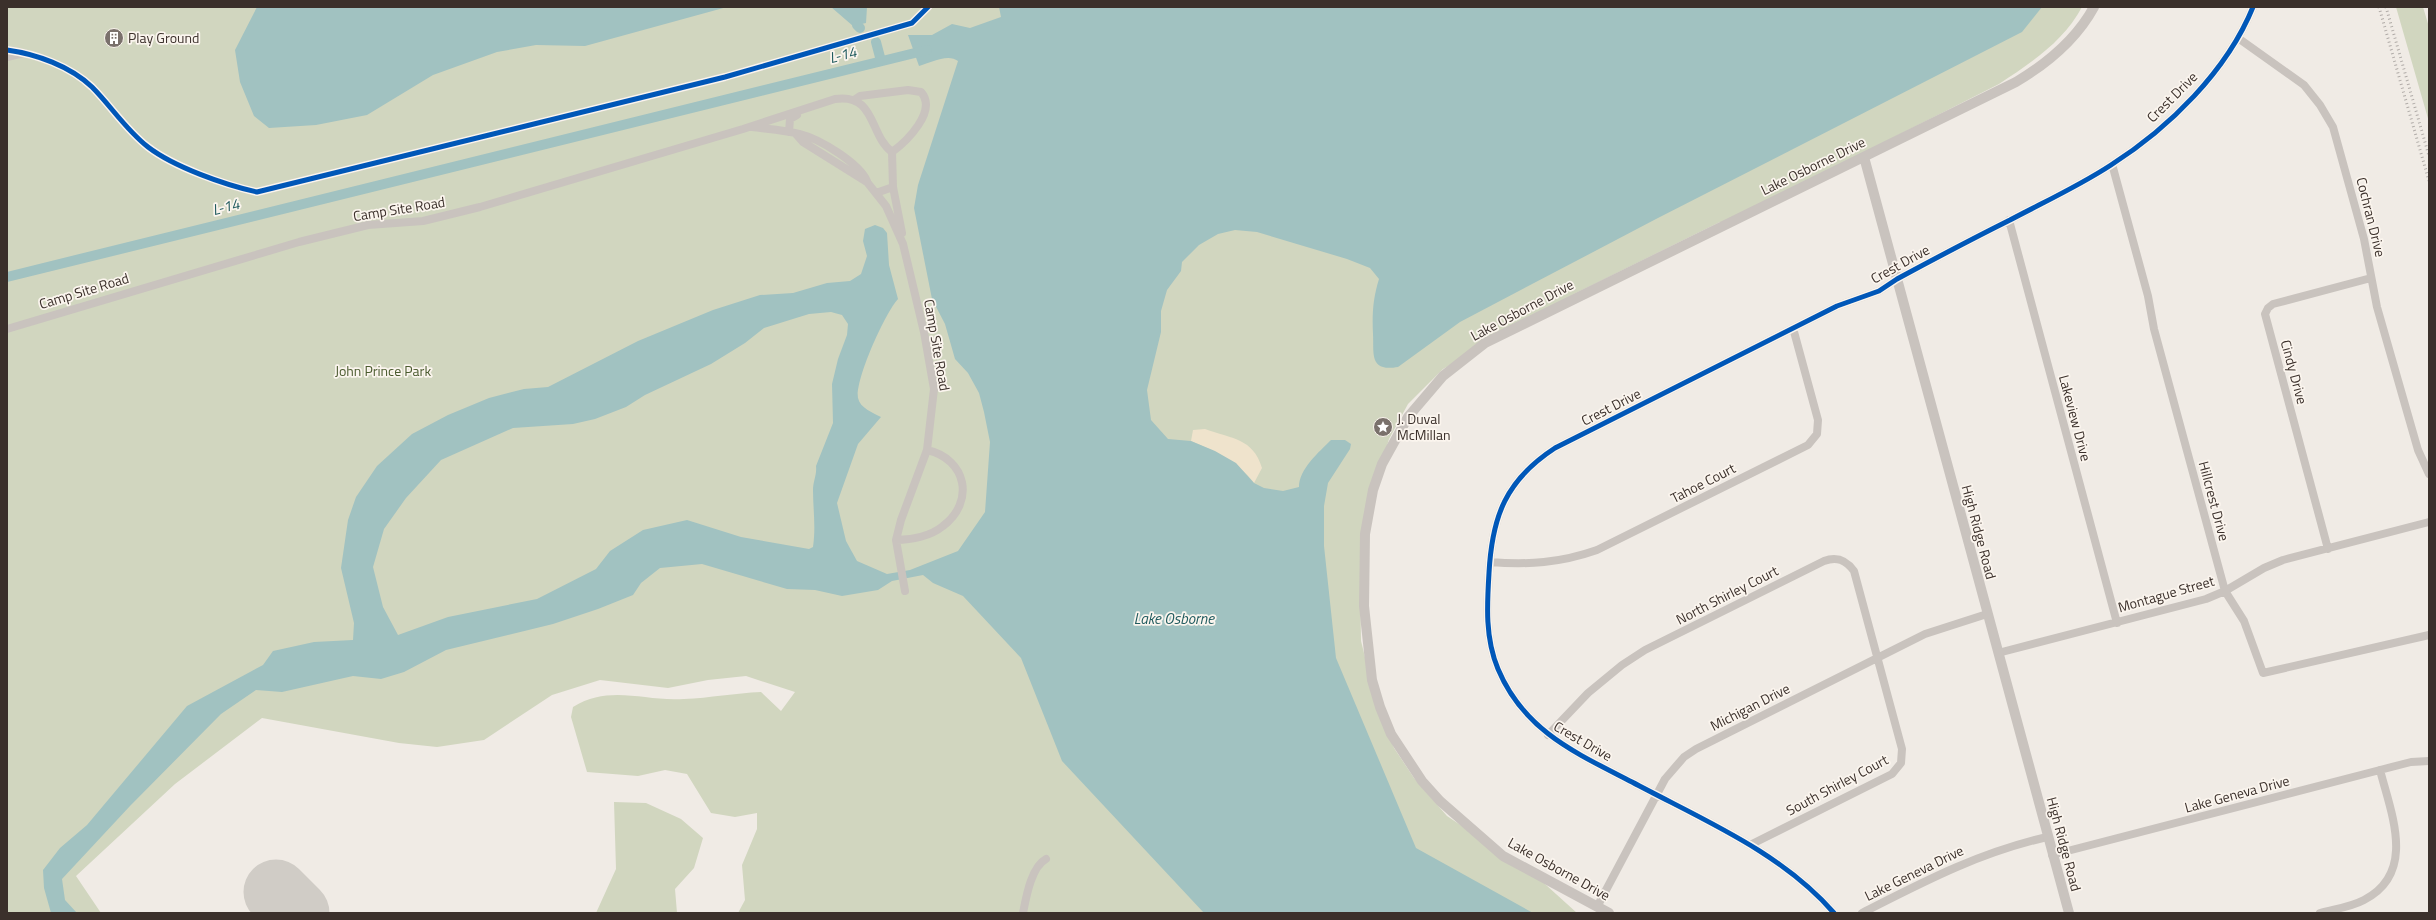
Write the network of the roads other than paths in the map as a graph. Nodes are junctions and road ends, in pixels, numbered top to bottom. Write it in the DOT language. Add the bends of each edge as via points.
graph roads {
  1 [pos="928,7"];
  2 [pos="2094,7"];
  3 [pos="2253,7"];
  4 [pos="2238,38"];
  5 [pos="7,50"];
  6 [pos="26,52"];
  7 [pos="7,57"];
  8 [pos="854,100"];
  9 [pos="805,110"];
  10 [pos="751,126"];
  11 [pos="792,133"];
  12 [pos="892,152"];
  13 [pos="1864,157"];
  14 [pos="2112,164"];
  15 [pos="893,187"];
  16 [pos="876,193"];
  17 [pos="2009,220"];
  18 [pos="904,244"];
  19 [pos="2371,278"];
  20 [pos="1897,279"];
  21 [pos="1793,328"];
  22 [pos="7,329"];
  23 [pos="927,450"];
  24 [pos="2429,474"];
  25 [pos="2429,522"];
  26 [pos="896,540"];
  27 [pos="2328,548"];
  28 [pos="1490,562"];
  29 [pos="905,591"];
  30 [pos="2225,591"];
  31 [pos="1987,614"];
  32 [pos="2117,623"];
  33 [pos="2429,635"];
  34 [pos="1998,653"];
  35 [pos="1878,657"];
  36 [pos="1548,735"];
  37 [pos="2429,761"];
  38 [pos="2380,770"];
  39 [pos="1656,795"];
  40 [pos="2048,837"];
  41 [pos="1750,845"];
  42 [pos="2052,855"];
  43 [pos="1046,859"];
  44 [pos="1597,906"];
  45 [pos="1024,913"];
  46 [pos="1609,913"];
  47 [pos="1834,913"];
  48 [pos="1862,913"];
  49 [pos="2069,913"];
  50 [pos="2320,913"];
  1 -- 6 [label="street" via="912,23 725,77 257,192 232,186 184,166 149,147 118,118 91,86 60,66"];
  2 -- 13 [label="street, Lake Osborne Drive" via="2070,41 2039,68 2016,82"];
  3 -- 4 [label="street"];
  4 -- 14 [label="street, Crest Drive" via="2182,108"];
  4 -- 19 [label="street, Cochran Drive" via="2291,74 2325,112 2338,143 2364,240"];
  5 -- 6 [label="street"];
  6 -- 7 [label="street"];
  8 -- 9 [label="street" via="846,97 835,99"];
  8 -- 12 [label="street" via="866,110 886,147"];
  8 -- 12 [label="street" via="860,96 903,90 915,90 924,95 924,110 917,128"];
  9 -- 10 [label="street"];
  9 -- 11 [label="street" via="804,113 790,119"];
  10 -- 11 [label="street, Camp Site Road"];
  10 -- 22 [label="street, Camp Site Road" via="480,207 423,220 368,225 299,242"];
  11 -- 16 [label="street, Camp Site Road" via="809,138 856,165"];
  12 -- 15 [label="street"];
  13 -- 20 [label="street, High Ridge Road"];
  13 -- 44 [label="street, Lake Osborne Drive" via="1485,343 1448,371 1424,395 1400,428 1382,464 1365,534 1364,606 1372,680 1392,734 1422,781 1440,801 1503,856"];
  14 -- 17 [label="street, Crest Drive" via="2080,184"];
  14 -- 30 [label="street, Hillcrest Drive"];
  15 -- 16 [label="street"];
  15 -- 18 [label="street"];
  16 -- 18 [label="street, Camp Site Road" via="886,206"];
  17 -- 20 [label="street, Crest Drive"];
  17 -- 32 [label="street, Lakeview Drive"];
  18 -- 23 [label="street, Camp Site Road" via="934,389"];
  19 -- 24 [label="street, Cochran Drive" via="2418,450"];
  19 -- 27 [label="street, Cindy Drive" via="2273,304 2265,314"];
  20 -- 21 [label="street, Crest Drive" via="1879,291 1837,306"];
  20 -- 31 [label="street, High Ridge Road"];
  21 -- 28 [label="street, Crest Drive" via="1540,458 1507,496 1494,530"];
  21 -- 28 [label="street, Tahoe Court" via="1818,420 1817,434 1808,445 1597,550 1575,558 1544,563"];
  23 -- 26 [label="street, Camp Site Road"];
  23 -- 26 [label="street" via="947,458 956,468 963,481 960,503 953,517 942,528 924,536"];
  25 -- 27 [label="street, Montague Street"];
  26 -- 29 [label="street, Camp Site Road"];
  27 -- 30 [label="street, Montague Street" via="2264,568"];
  28 -- 36 [label="street, Crest Drive" via="1487,627 1497,668 1518,705"];
  30 -- 32 [label="street, Montague Street" via="2193,603"];
  30 -- 33 [label="street, Hillcrest Drive" via="2244,621 2263,673"];
  31 -- 34 [label="street, High Ridge Road"];
  31 -- 35 [label="street, Michigan Drive" via="1925,634"];
  32 -- 34 [label="street, Montague Street"];
  34 -- 40 [label="street, High Ridge Road"];
  35 -- 36 [label="street, North Shirley Court" via="1854,571 1845,561 1831,558 1634,658 1601,681"];
  35 -- 39 [label="street, Michigan Drive" via="1696,749 1674,768"];
  35 -- 41 [label="street, South Shirley Court" via="1902,749 1903,756 1898,769"];
  36 -- 39 [label="street, Crest Drive"];
  37 -- 38 [label="street, Lake Geneva Drive" via="2412,762"];
  38 -- 42 [label="street, Lake Geneva Drive"];
  38 -- 50 [label="street" via="2397,836 2394,865 2383,885 2366,899"];
  39 -- 41 [label="street, Crest Drive"];
  39 -- 44 [label="street, Michigan Drive"];
  40 -- 42 [label="street, High Ridge Road"];
  40 -- 48 [label="street, Lake Geneva Drive" via="1991,852 1962,863"];
  41 -- 47 [label="street, Crest Drive" via="1787,869"];
  42 -- 49 [label="street, High Ridge Road"];
  43 -- 45 [label="street" via="1040,862 1034,874"];
  44 -- 46 [label="street, Lake Osborne Drive"];
}
